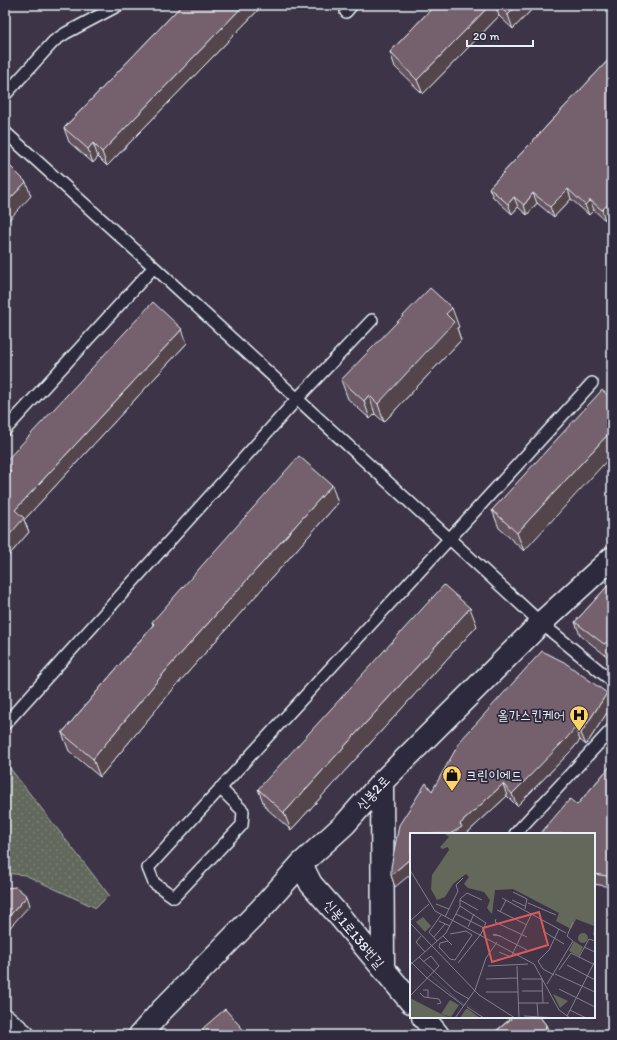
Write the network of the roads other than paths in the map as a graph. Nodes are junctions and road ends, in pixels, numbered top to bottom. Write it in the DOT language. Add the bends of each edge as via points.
graph roads {
  1 [pos="119,5"];
  2 [pos="5,95"];
  3 [pos="5,132"];
  4 [pos="154,267"];
  5 [pos="372,320"];
  6 [pos="592,383"];
  7 [pos="297,399"];
  8 [pos="5,430"];
  9 [pos="450,539"];
  10 [pos="612,558"];
  11 [pos="540,623"];
  12 [pos="612,681"];
  13 [pos="5,724"];
  14 [pos="612,729"];
  15 [pos="382,782"];
  16 [pos="220,788"];
  17 [pos="516,833"];
  18 [pos="301,864"];
  19 [pos="383,968"];
  20 [pos="410,1001"];
  21 [pos="424,1018"];
  22 [pos="5,1020"];
  23 [pos="23,1035"];
  24 [pos="140,1035"];
  25 [pos="438,1035"];
  1 -- 2 [label="lane" via="54,41"];
  3 -- 4 [label="lane"];
  4 -- 7 [label="lane"];
  4 -- 8 [label="lane"];
  5 -- 7 [label="lane"];
  6 -- 9 [label="lane"];
  7 -- 9 [label="lane"];
  7 -- 13 [label="lane"];
  9 -- 11 [label="lane"];
  9 -- 16 [label="lane"];
  10 -- 11 [label="street, 신봉2로"];
  11 -- 12 [label="lane"];
  11 -- 15 [label="street, 신봉2로"];
  14 -- 17 [label="lane"];
  15 -- 18 [label="street, 신봉2로" via="345,824"];
  15 -- 19 [label="street"];
  16 -- 16 [label="lane" via="148,868 154,883 174,897 242,825 243,810"];
  18 -- 19 [label="street, 신봉1로138번길" via="311,884"];
  18 -- 24 [label="street, 신봉2로"];
  19 -- 20 [label="street, 신봉1로138번길"];
  21 -- 25 [label="street"];
  22 -- 23 [label="street"];
}
